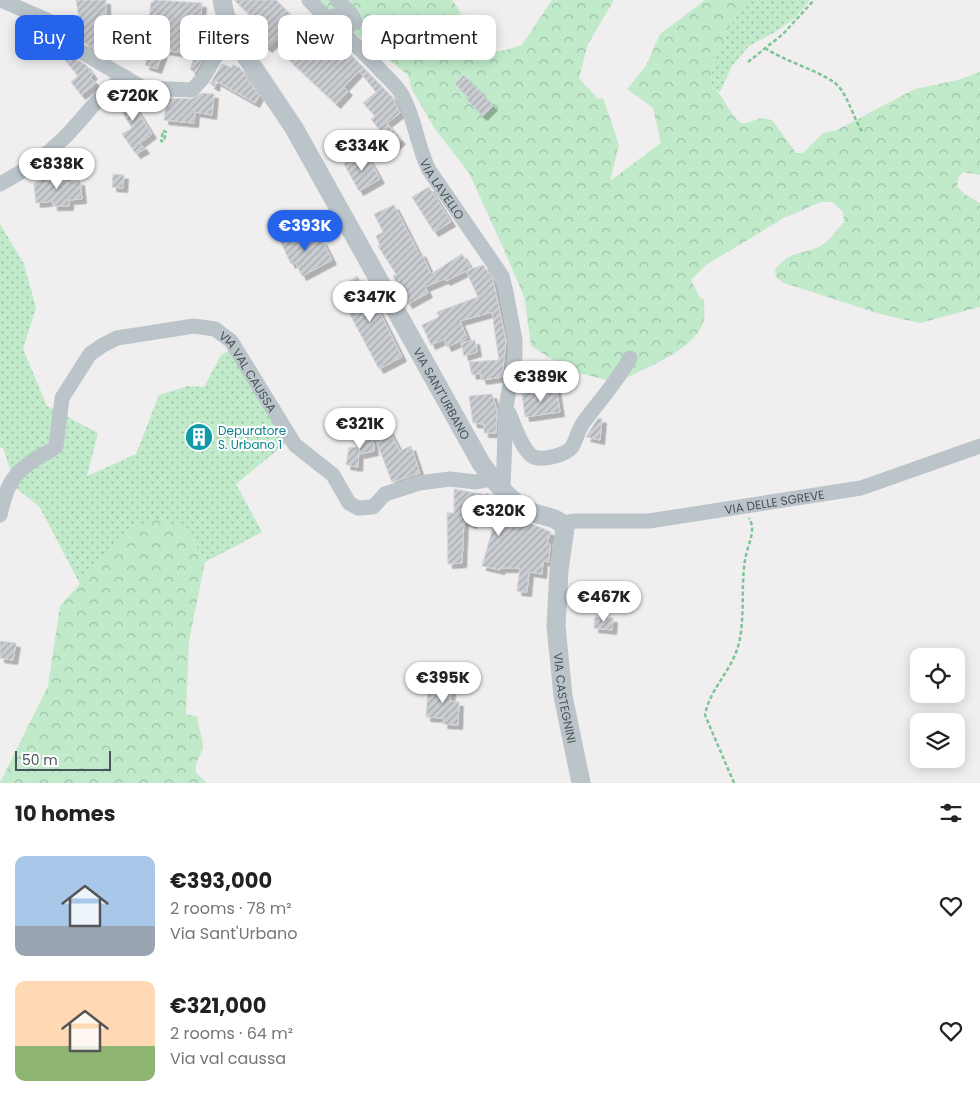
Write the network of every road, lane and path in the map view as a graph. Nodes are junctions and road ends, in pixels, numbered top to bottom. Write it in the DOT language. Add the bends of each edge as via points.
graph roads {
  1 [pos="1,0"];
  2 [pos="222,0"];
  3 [pos="337,0"];
  4 [pos="814,0"];
  5 [pos="310,1"];
  6 [pos="226,15"];
  7 [pos="766,48"];
  8 [pos="214,60"];
  9 [pos="248,60"];
  10 [pos="748,62"];
  11 [pos="125,77"];
  12 [pos="863,133"];
  13 [pos="0,184"];
  14 [pos="630,358"];
  15 [pos="506,407"];
  16 [pos="980,446"];
  17 [pos="497,484"];
  18 [pos="728,508"];
  19 [pos="0,516"];
  20 [pos="562,523"];
  21 [pos="581,783"];
  22 [pos="734,783"];
  1 -- 11 [label="street" via="56,24 80,51"];
  2 -- 6 [label="street, VIA SANT'URBANO"];
  3 -- 5 [label="street" via="353,17 352,25 345,25"];
  4 -- 7 [label="path"];
  5 -- 15 [label="street, VIA LAVELLO" via="330,23 361,48 401,93 420,153 429,170 502,276 515,340"];
  7 -- 10 [label="path"];
  7 -- 12 [label="path" via="840,87 853,119"];
  8 -- 11 [label="street" via="192,90 143,88"];
  9 -- 17 [label="street, VIA SANT'URBANO" via="294,128 471,447"];
  11 -- 13 [label="street" via="109,87 54,147"];
  14 -- 15 [label="street" via="619,378 576,434 572,447 562,453 540,459 532,456"];
  15 -- 17 [label="street, VIA LAVELLO" via="506,459"];
  16 -- 18 [label="street, VIA DELLE SGREVE" via="861,488"];
  17 -- 19 [label="street, VIA VAL CAUSSA" via="450,479 419,483 385,494 373,507 358,508 349,503 332,475 295,445 231,341 216,330 194,326 118,338 90,354 62,398 56,446 12,479 5,490"];
  17 -- 20 [label="street, VIA SANT'URBANO" via="532,512"];
  18 -- 20 [label="street, VIA DELLE SGREVE" via="649,521"];
  18 -- 22 [label="path" via="750,519 753,528 746,556 735,656 707,704 705,715"];
  20 -- 21 [label="street, VIA CASTEGNINI" via="565,535 559,570 556,626 563,696"];
}
